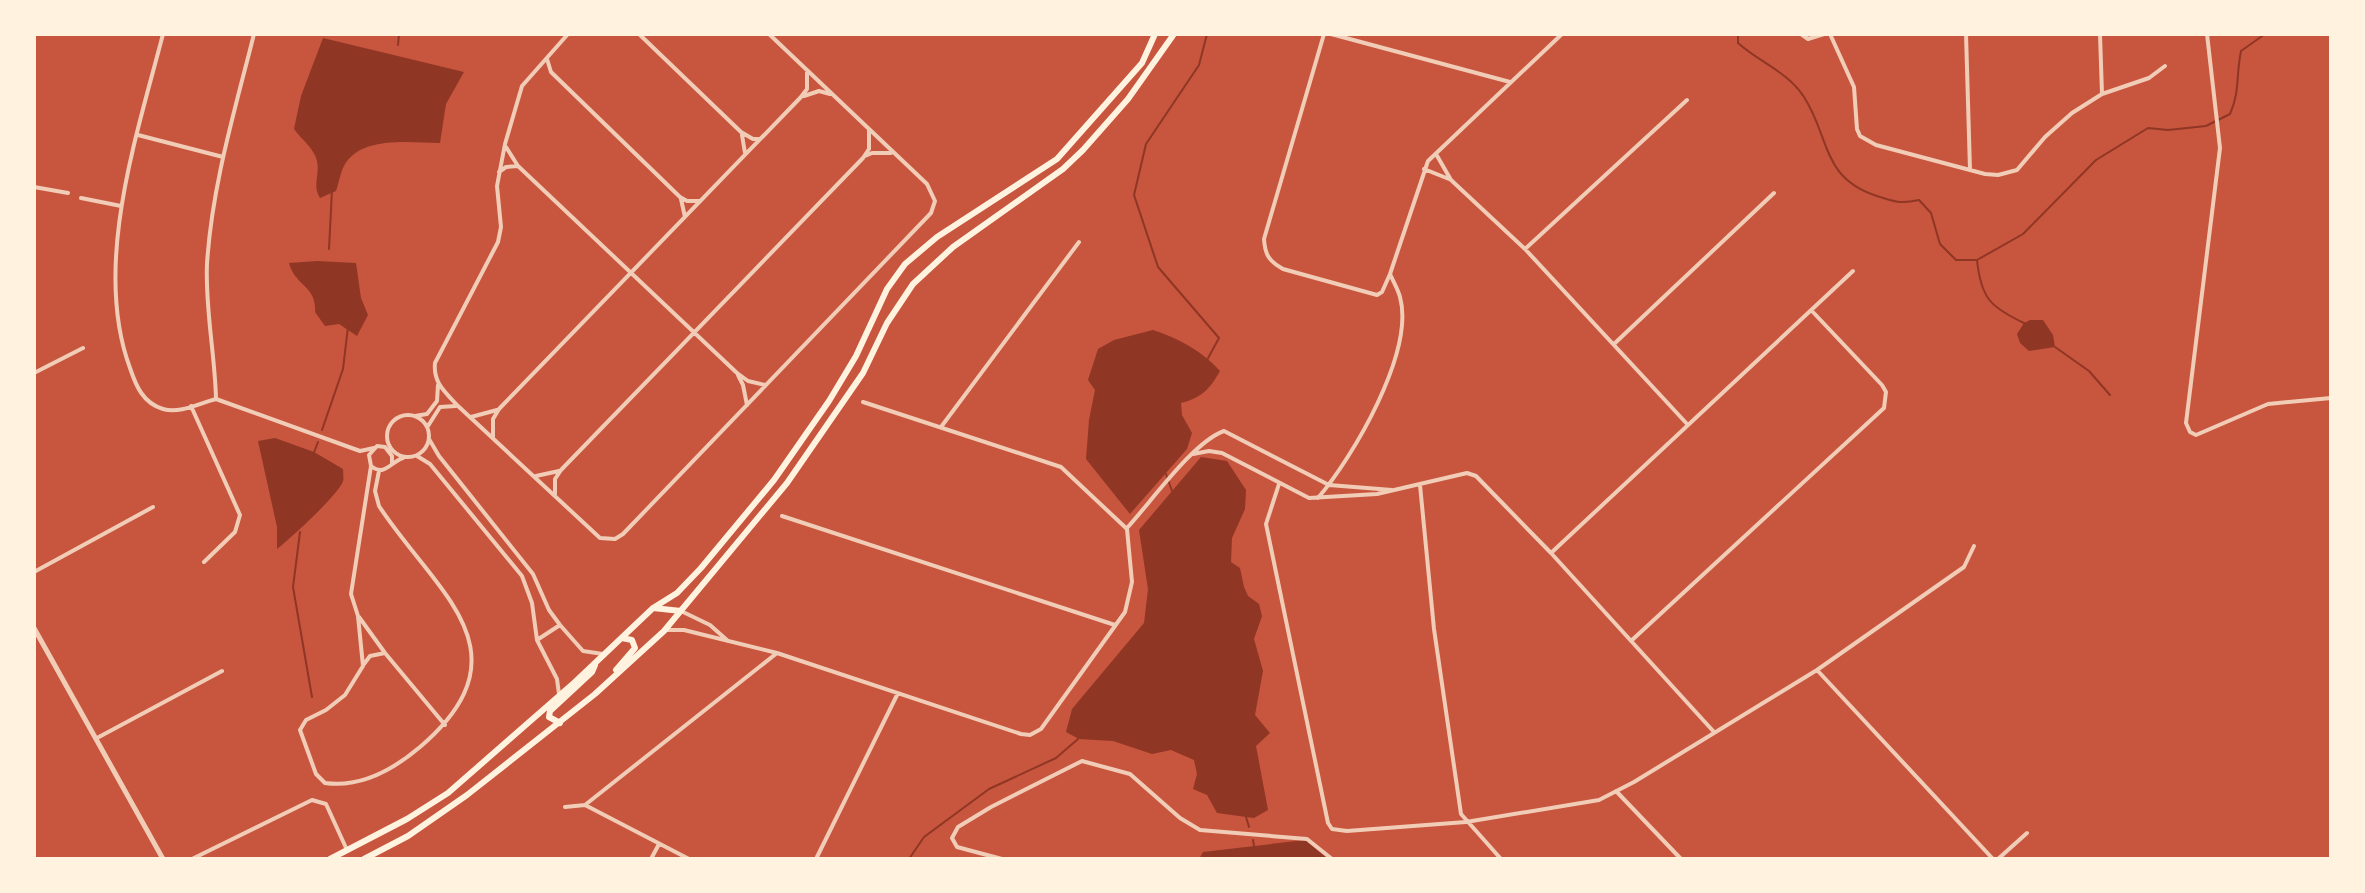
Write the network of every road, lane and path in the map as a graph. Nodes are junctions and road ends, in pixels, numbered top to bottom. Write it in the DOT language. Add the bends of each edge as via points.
graph roads {
  1 [pos="163,34"];
  2 [pos="254,34"];
  3 [pos="568,34"];
  4 [pos="639,34"];
  5 [pos="769,34"];
  6 [pos="1155,34"];
  7 [pos="1174,34"];
  8 [pos="1324,34"];
  9 [pos="1331,34"];
  10 [pos="1562,34"];
  11 [pos="1801,34"];
  12 [pos="1824,34"];
  13 [pos="1830,34"];
  14 [pos="1966,34"];
  15 [pos="2100,34"];
  16 [pos="2207,34"];
  17 [pos="547,57"];
  18 [pos="2165,66"];
  19 [pos="807,70"];
  20 [pos="534,71"];
  21 [pos="551,72"];
  22 [pos="1511,82"];
  23 [pos="832,94"];
  24 [pos="2102,94"];
  25 [pos="801,97"];
  26 [pos="1687,100"];
  27 [pos="869,130"];
  28 [pos="741,132"];
  29 [pos="138,135"];
  30 [pos="760,139"];
  31 [pos="505,144"];
  32 [pos="894,153"];
  33 [pos="1436,154"];
  34 [pos="745,155"];
  35 [pos="223,157"];
  36 [pos="863,158"];
  37 [pos="518,166"];
  38 [pos="1424,169"];
  39 [pos="1970,170"];
  40 [pos="499,172"];
  41 [pos="1451,180"];
  42 [pos="34,187"];
  43 [pos="68,193"];
  44 [pos="1774,193"];
  45 [pos="680,197"];
  46 [pos="81,198"];
  47 [pos="700,201"];
  48 [pos="121,206"];
  49 [pos="685,217"];
  50 [pos="1079,242"];
  51 [pos="1525,249"];
  52 [pos="1853,271"];
  53 [pos="631,273"];
  54 [pos="1390,274"];
  55 [pos="1811,310"];
  56 [pos="694,333"];
  57 [pos="1614,344"];
  58 [pos="83,348"];
  59 [pos="34,373"];
  60 [pos="737,373"];
  61 [pos="438,385"];
  62 [pos="766,385"];
  63 [pos="2331,398"];
  64 [pos="216,399"];
  65 [pos="863,402"];
  66 [pos="747,405"];
  67 [pos="191,406"];
  68 [pos="458,406"];
  69 [pos="499,409"];
  70 [pos="415,416"];
  71 [pos="470,417"];
  72 [pos="1688,425"];
  73 [pos="941,427"];
  74 [pos="428,428"];
  75 [pos="387,434"];
  76 [pos="493,438"];
  77 [pos="429,439"];
  78 [pos="375,447"];
  79 [pos="360,451"];
  80 [pos="1193,454"];
  81 [pos="417,456"];
  82 [pos="404,457"];
  83 [pos="370,464"];
  84 [pos="392,464"];
  85 [pos="561,470"];
  86 [pos="379,471"];
  87 [pos="534,476"];
  88 [pos="1279,484"];
  89 [pos="1329,485"];
  90 [pos="1420,485"];
  91 [pos="1394,490"];
  92 [pos="555,496"];
  93 [pos="1318,498"];
  94 [pos="153,507"];
  95 [pos="782,516"];
  96 [pos="1127,529"];
  97 [pos="1974,546"];
  98 [pos="1551,553"];
  99 [pos="204,562"];
  100 [pos="34,572"];
  101 [pos="653,608"];
  102 [pos="681,611"];
  103 [pos="358,616"];
  104 [pos="560,625"];
  105 [pos="1115,625"];
  106 [pos="34,628"];
  107 [pos="664,631"];
  108 [pos="621,638"];
  109 [pos="537,640"];
  110 [pos="1631,641"];
  111 [pos="729,642"];
  112 [pos="385,653"];
  113 [pos="777,653"];
  114 [pos="605,654"];
  115 [pos="596,662"];
  116 [pos="363,666"];
  117 [pos="1817,670"];
  118 [pos="222,671"];
  119 [pos="612,677"];
  120 [pos="898,693"];
  121 [pos="559,695"];
  122 [pos="560,723"];
  123 [pos="445,725"];
  124 [pos="1714,732"];
  125 [pos="97,738"];
  126 [pos="1616,791"];
  127 [pos="585,805"];
  128 [pos="565,807"];
  129 [pos="1466,822"];
  130 [pos="2027,833"];
  131 [pos="659,844"];
  132 [pos="348,852"];
  133 [pos="163,859"];
  134 [pos="192,859"];
  135 [pos="330,859"];
  136 [pos="364,859"];
  137 [pos="651,859"];
  138 [pos="689,859"];
  139 [pos="816,859"];
  140 [pos="1002,859"];
  141 [pos="1332,859"];
  142 [pos="1501,859"];
  143 [pos="1681,859"];
  144 [pos="1996,859"];
  1 -- 29 [label="street"];
  2 -- 35 [label="street"];
  3 -- 17 [label="street"];
  4 -- 28 [label="street"];
  5 -- 19 [label="street"];
  6 -- 101 [label="main road" via="1142,63 1057,159 937,237 905,264 836,390 774,480 701,568"];
  7 -- 102 [label="main road" via="1111,119 1073,160 953,247 913,284 863,373 787,483"];
  8 -- 54 [label="street" via="1264,239 1265,253 1283,269 1370,295 1382,292"];
  9 -- 22 [label="street"];
  10 -- 22 [label="street"];
  11 -- 12 [label="street" via="1808,39"];
  13 -- 39 [label="street" via="1854,87 1860,136"];
  14 -- 39 [label="street"];
  15 -- 24 [label="street"];
  16 -- 63 [label="street" via="2220,148 2186,423 2196,435 2268,404"];
  17 -- 20 [label="street"];
  17 -- 21 [label="street"];
  18 -- 24 [label="street" via="2149,78"];
  19 -- 23 [label="street"];
  19 -- 25 [label="street" via="807,89"];
  20 -- 21 [label="street"];
  20 -- 31 [label="street" via="522,86"];
  21 -- 45 [label="street"];
  22 -- 33 [label="street"];
  23 -- 25 [label="street" via="819,91"];
  23 -- 27 [label="street"];
  24 -- 39 [label="street" via="2058,124 2017,170 1998,175"];
  25 -- 30 [label="street"];
  26 -- 51 [label="street"];
  27 -- 32 [label="street"];
  27 -- 36 [label="street"];
  28 -- 30 [label="street"];
  28 -- 34 [label="street"];
  29 -- 35 [label="street"];
  29 -- 48 [label="street"];
  30 -- 34 [label="street"];
  31 -- 37 [label="street"];
  31 -- 40 [label="street"];
  32 -- 36 [label="street"];
  32 -- 62 [label="street" via="927,184 935,201 931,213"];
  33 -- 38 [label="street"];
  33 -- 41 [label="street"];
  34 -- 47 [label="street"];
  35 -- 64 [label="street" via="207,262"];
  36 -- 56 [label="street"];
  37 -- 40 [label="street"];
  37 -- 53 [label="street"];
  38 -- 41 [label="street"];
  38 -- 54 [label="street"];
  40 -- 61 [label="street" via="498,242 435,363"];
  41 -- 51 [label="street"];
  42 -- 43 [label="street"];
  44 -- 57 [label="street"];
  45 -- 47 [label="street"];
  45 -- 49 [label="street"];
  46 -- 48 [label="street"];
  47 -- 49 [label="street"];
  48 -- 67 [label="street" via="116,307 123,351 136,385 150,403 167,410"];
  49 -- 53 [label="street"];
  50 -- 73 [label="street"];
  51 -- 57 [label="street"];
  52 -- 55 [label="street"];
  53 -- 56 [label="street"];
  53 -- 69 [label="street"];
  54 -- 89 [label="street" via="1401,299 1395,363"];
  55 -- 72 [label="street"];
  55 -- 110 [label="street" via="1882,385 1884,408"];
  56 -- 60 [label="street"];
  56 -- 85 [label="street"];
  57 -- 72 [label="street"];
  58 -- 59 [label="street"];
  60 -- 62 [label="street"];
  60 -- 66 [label="street"];
  61 -- 68 [label="street"];
  61 -- 70 [label="street" via="432,408"];
  62 -- 66 [label="street"];
  64 -- 67 [label="street"];
  64 -- 79 [label="street"];
  65 -- 73 [label="street"];
  66 -- 92 [label="street" via="623,534 600,538"];
  67 -- 99 [label="street" via="240,515 235,532"];
  68 -- 71 [label="street"];
  68 -- 74 [label="street" via="440,407"];
  69 -- 71 [label="street"];
  69 -- 76 [label="street"];
  70 -- 74 [label="street"];
  70 -- 75 [label="street" via="394,420"];
  71 -- 76 [label="street"];
  72 -- 98 [label="street"];
  73 -- 96 [label="street" via="1061,467"];
  74 -- 77 [label="street"];
  75 -- 78 [label="street"];
  75 -- 82 [label="street" via="393,451"];
  76 -- 87 [label="street"];
  77 -- 81 [label="street"];
  77 -- 104 [label="street" via="533,574"];
  78 -- 79 [label="street"];
  78 -- 83 [label="street"];
  78 -- 84 [label="street" via="388,449"];
  79 -- 83 [label="street"];
  80 -- 88 [label="street" via="1222,453"];
  80 -- 89 [label="street" via="1213,435 1229,432"];
  80 -- 96 [label="street"];
  81 -- 82 [label="street"];
  81 -- 109 [label="street" via="430,464 522,576"];
  82 -- 84 [label="street"];
  83 -- 86 [label="street"];
  83 -- 103 [label="street" via="351,594"];
  84 -- 86 [label="street"];
  85 -- 87 [label="street"];
  85 -- 92 [label="street"];
  86 -- 123 [label="street" via="379,506 448,595 467,631 467,683"];
  87 -- 92 [label="street"];
  88 -- 93 [label="street"];
  88 -- 129 [label="street" via="1266,524 1328,823 1347,831"];
  89 -- 91 [label="street"];
  89 -- 93 [label="street"];
  90 -- 91 [label="street"];
  90 -- 98 [label="street" via="1467,473 1476,476"];
  90 -- 129 [label="street" via="1434,629"];
  91 -- 93 [label="street"];
  94 -- 100 [label="street"];
  95 -- 105 [label="street"];
  96 -- 105 [label="street" via="1132,582 1125,612"];
  97 -- 117 [label="street" via="1964,567"];
  98 -- 110 [label="street"];
  101 -- 102 [label="main road"];
  101 -- 108 [label="main road"];
  102 -- 107 [label="main road"];
  102 -- 111 [label="street"];
  103 -- 112 [label="street"];
  103 -- 116 [label="street"];
  104 -- 109 [label="street"];
  104 -- 114 [label="street" via="587,653"];
  105 -- 120 [label="street" via="1036,732 1021,734"];
  106 -- 125 [label="street"];
  107 -- 111 [label="street" via="684,630"];
  107 -- 119 [label="main road"];
  108 -- 114 [label="main road"];
  108 -- 119 [label="main road" via="632,640 635,648"];
  109 -- 121 [label="street" via="557,679"];
  110 -- 124 [label="street"];
  111 -- 113 [label="street"];
  112 -- 116 [label="street" via="370,656"];
  112 -- 123 [label="street"];
  113 -- 120 [label="street"];
  113 -- 127 [label="street"];
  114 -- 115 [label="main road"];
  115 -- 121 [label="main road"];
  115 -- 122 [label="main road" via="550,711 549,717"];
  116 -- 123 [label="street" via="345,695 306,720 300,730 322,782 355,782 393,767"];
  117 -- 124 [label="street"];
  117 -- 144 [label="street"];
  118 -- 125 [label="street"];
  119 -- 122 [label="main road"];
  120 -- 139 [label="street"];
  121 -- 132 [label="main road" via="448,793"];
  122 -- 136 [label="main road" via="440,816"];
  124 -- 126 [label="street"];
  125 -- 133 [label="street"];
  126 -- 129 [label="street" via="1599,800"];
  126 -- 143 [label="street"];
  127 -- 128 [label="street"];
  127 -- 131 [label="street"];
  129 -- 142 [label="street"];
  130 -- 144 [label="street"];
  131 -- 137 [label="street"];
  131 -- 138 [label="street"];
  132 -- 134 [label="street" via="326,804 312,800"];
  132 -- 135 [label="main road"];
  140 -- 141 [label="street" via="957,847 952,838 958,827 1082,761 1130,774 1200,830 1307,839"];
}
